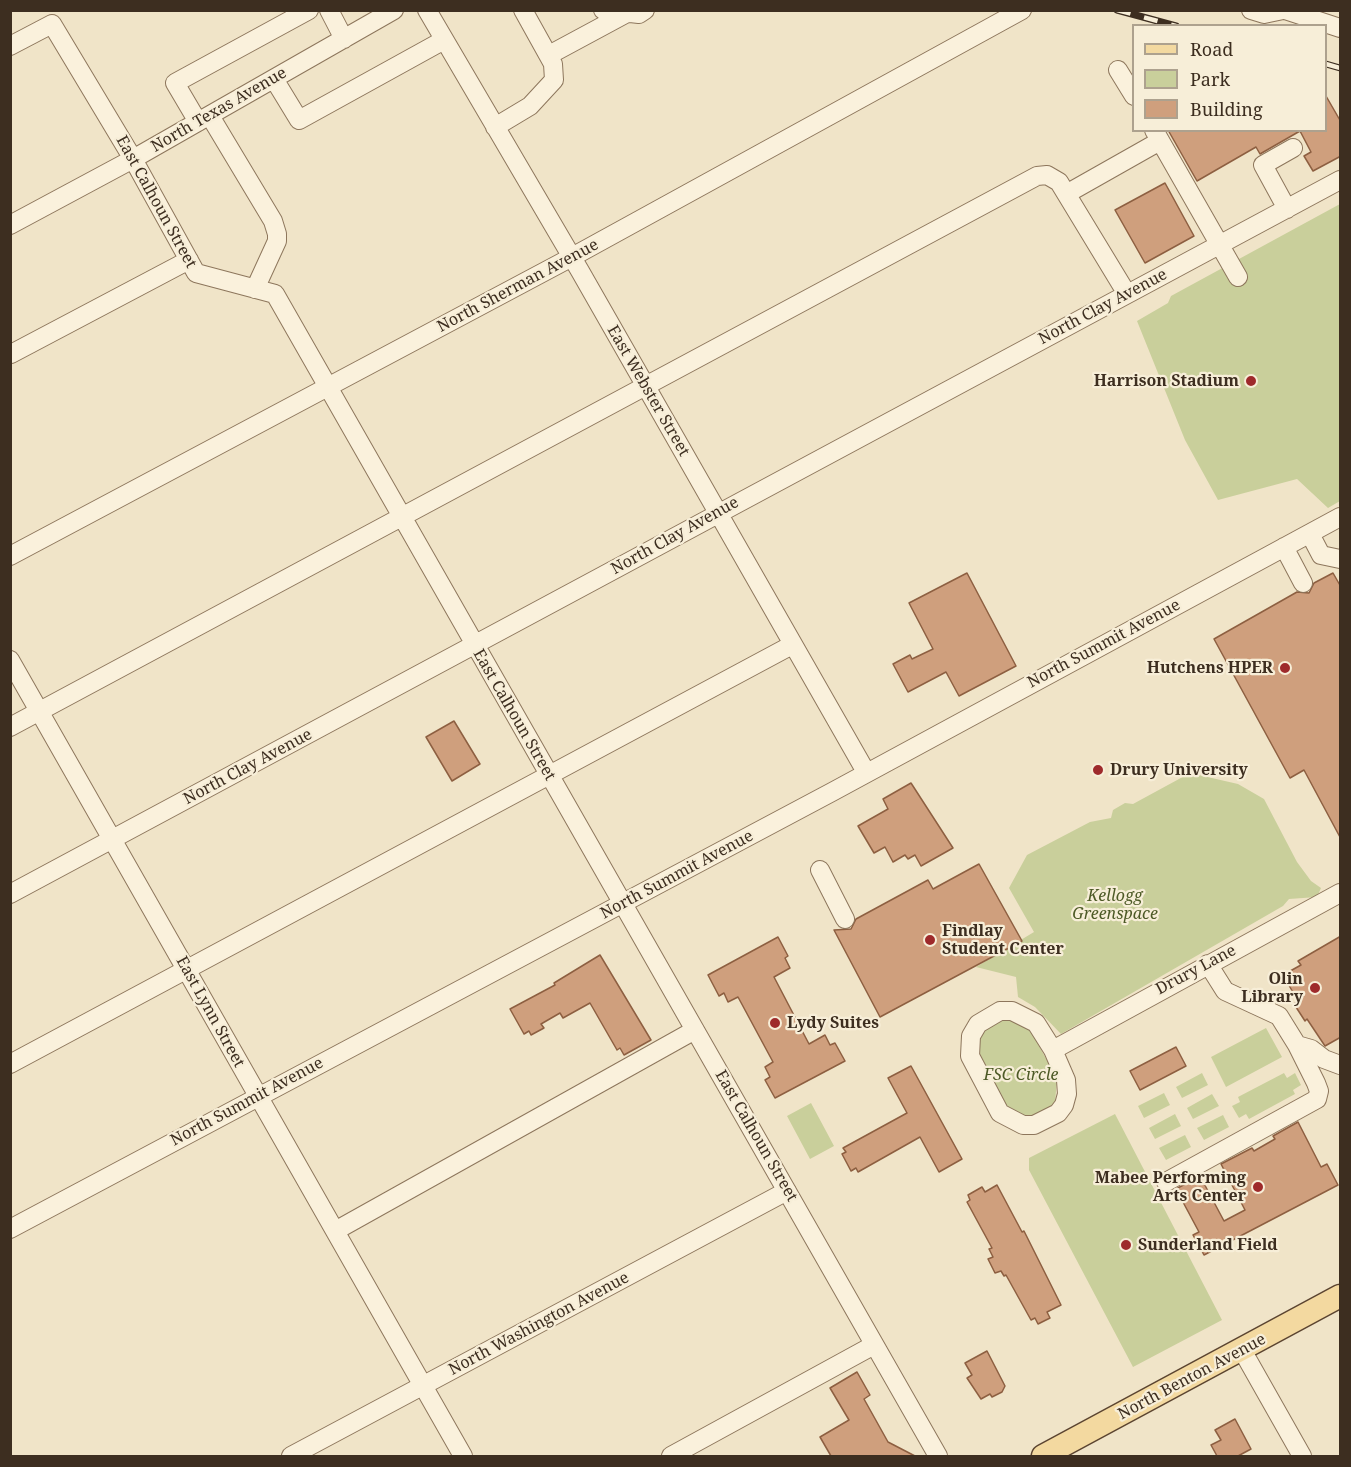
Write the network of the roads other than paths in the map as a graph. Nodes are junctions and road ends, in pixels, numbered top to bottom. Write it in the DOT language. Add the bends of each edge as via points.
graph roads {
  1 [pos="309,10"];
  2 [pos="329,10"];
  3 [pos="394,10"];
  4 [pos="427,10"];
  5 [pos="523,10"];
  6 [pos="603,10"];
  7 [pos="1022,10"];
  8 [pos="1251,10"];
  9 [pos="1282,11"];
  10 [pos="636,12"];
  11 [pos="1341,28"];
  12 [pos="344,39"];
  13 [pos="444,40"];
  14 [pos="10,46"];
  15 [pos="549,55"];
  16 [pos="1118,70"];
  17 [pos="274,79"];
  18 [pos="1132,93"];
  19 [pos="204,119"];
  20 [pos="495,127"];
  21 [pos="1157,136"];
  22 [pos="1293,148"];
  23 [pos="133,159"];
  24 [pos="1341,180"];
  25 [pos="1068,193"];
  26 [pos="1287,208"];
  27 [pos="10,225"];
  28 [pos="1219,244"];
  29 [pos="572,257"];
  30 [pos="189,261"];
  31 [pos="1238,277"];
  32 [pos="255,289"];
  33 [pos="1127,294"];
  34 [pos="11,354"];
  35 [pos="645,386"];
  36 [pos="327,387"];
  37 [pos="717,513"];
  38 [pos="1341,517"];
  39 [pos="402,518"];
  40 [pos="1310,534"];
  41 [pos="1284,547"];
  42 [pos="10,556"];
  43 [pos="1341,560"];
  44 [pos="1303,583"];
  45 [pos="792,645"];
  46 [pos="474,646"];
  47 [pos="10,660"];
  48 [pos="39,711"];
  49 [pos="10,726"];
  50 [pos="866,772"];
  51 [pos="548,774"];
  52 [pos="112,840"];
  53 [pos="820,870"];
  54 [pos="1341,892"];
  55 [pos="10,894"];
  56 [pos="622,904"];
  57 [pos="845,918"];
  58 [pos="1208,964"];
  59 [pos="186,970"];
  60 [pos="695,1030"];
  61 [pos="1297,1045"];
  62 [pos="1053,1050"];
  63 [pos="10,1064"];
  64 [pos="1341,1065"];
  65 [pos="258,1096"];
  66 [pos="1166,1182"];
  67 [pos="787,1191"];
  68 [pos="10,1229"];
  69 [pos="334,1231"];
  70 [pos="1341,1296"];
  71 [pos="874,1345"];
  72 [pos="1242,1350"];
  73 [pos="423,1386"];
  74 [pos="291,1456"];
  75 [pos="463,1456"];
  76 [pos="671,1456"];
  77 [pos="938,1456"];
  78 [pos="1043,1456"];
  79 [pos="1302,1456"];
  1 -- 19 [label="street" via="175,83"];
  2 -- 12 [label="street"];
  3 -- 12 [label="street, North Texas Avenue"];
  4 -- 13 [label="street, East Webster Street"];
  5 -- 15 [label="street"];
  6 -- 10 [label="street"];
  7 -- 29 [label="street, North Sherman Avenue"];
  8 -- 9 [label="street" via="1264,14"];
  9 -- 11 [label="street"];
  10 -- 15 [label="street"];
  12 -- 17 [label="street, North Texas Avenue"];
  13 -- 17 [label="street" via="299,120"];
  13 -- 20 [label="street, East Webster Street"];
  14 -- 23 [label="street, East Calhoun Street" via="52,24"];
  15 -- 20 [label="street" via="554,80 530,106"];
  16 -- 18 [label="street"];
  17 -- 19 [label="street, North Texas Avenue"];
  19 -- 23 [label="street, North Texas Avenue"];
  19 -- 32 [label="street" via="273,221 277,234"];
  20 -- 29 [label="street, East Webster Street"];
  21 -- 25 [label="street"];
  21 -- 28 [label="street"];
  22 -- 26 [label="street" via="1263,165"];
  23 -- 27 [label="street, North Texas Avenue"];
  23 -- 30 [label="street, East Calhoun Street"];
  24 -- 26 [label="street, North Clay Avenue"];
  25 -- 33 [label="street"];
  25 -- 35 [label="street" via="1047,175 1037,176"];
  26 -- 28 [label="street, North Clay Avenue"];
  28 -- 31 [label="street"];
  28 -- 33 [label="street, North Clay Avenue"];
  29 -- 35 [label="street, East Webster Street"];
  29 -- 36 [label="street, North Sherman Avenue"];
  30 -- 32 [label="street, East Calhoun Street" via="196,273"];
  30 -- 34 [label="street"];
  32 -- 36 [label="street, East Calhoun Street" via="275,294"];
  33 -- 37 [label="street, North Clay Avenue"];
  35 -- 37 [label="street, East Webster Street"];
  35 -- 39 [label="street"];
  36 -- 39 [label="street, East Calhoun Street"];
  36 -- 42 [label="street, North Sherman Avenue"];
  37 -- 45 [label="street, East Webster Street"];
  37 -- 46 [label="street, North Clay Avenue"];
  38 -- 40 [label="street, North Summit Avenue"];
  39 -- 46 [label="street, East Calhoun Street"];
  39 -- 48 [label="street"];
  40 -- 41 [label="street, North Summit Avenue"];
  40 -- 43 [label="street" via="1321,555"];
  41 -- 44 [label="street"];
  41 -- 50 [label="street, North Summit Avenue"];
  45 -- 50 [label="street, East Webster Street"];
  45 -- 51 [label="street"];
  46 -- 51 [label="street, East Calhoun Street"];
  46 -- 52 [label="street, North Clay Avenue"];
  47 -- 48 [label="street, East Lynn Street"];
  48 -- 49 [label="street"];
  48 -- 52 [label="street, East Lynn Street"];
  50 -- 56 [label="street, North Summit Avenue"];
  51 -- 56 [label="street, East Calhoun Street"];
  51 -- 59 [label="street"];
  52 -- 55 [label="street, North Clay Avenue"];
  52 -- 59 [label="street, East Lynn Street"];
  53 -- 57 [label="street"];
  54 -- 58 [label="street, Drury Lane"];
  56 -- 60 [label="street, East Calhoun Street"];
  56 -- 65 [label="street, North Summit Avenue"];
  58 -- 61 [label="street" via="1225,991 1279,1016"];
  58 -- 62 [label="street, Drury Lane"];
  59 -- 63 [label="street"];
  59 -- 65 [label="street, East Lynn Street"];
  60 -- 67 [label="street, East Calhoun Street"];
  60 -- 69 [label="street"];
  61 -- 64 [label="street"];
  61 -- 66 [label="street" via="1319,1091 1317,1099"];
  62 -- 62 [label="street" via="1036,1023 1012,1011 1000,1011 978,1024 971,1036 970,1056 1000,1113 1023,1125 1034,1125 1064,1106 1066,1080"];
  65 -- 68 [label="street, North Summit Avenue"];
  65 -- 69 [label="street, East Lynn Street"];
  67 -- 71 [label="street, East Calhoun Street"];
  67 -- 73 [label="street, North Washington Avenue"];
  69 -- 73 [label="street, East Lynn Street"];
  70 -- 72 [label="main road, North Benton Avenue"];
  71 -- 76 [label="street"];
  71 -- 77 [label="street, East Calhoun Street"];
  72 -- 78 [label="main road, North Benton Avenue"];
  72 -- 79 [label="street"];
  73 -- 74 [label="street, North Washington Avenue"];
  73 -- 75 [label="street, East Lynn Street"];
}
